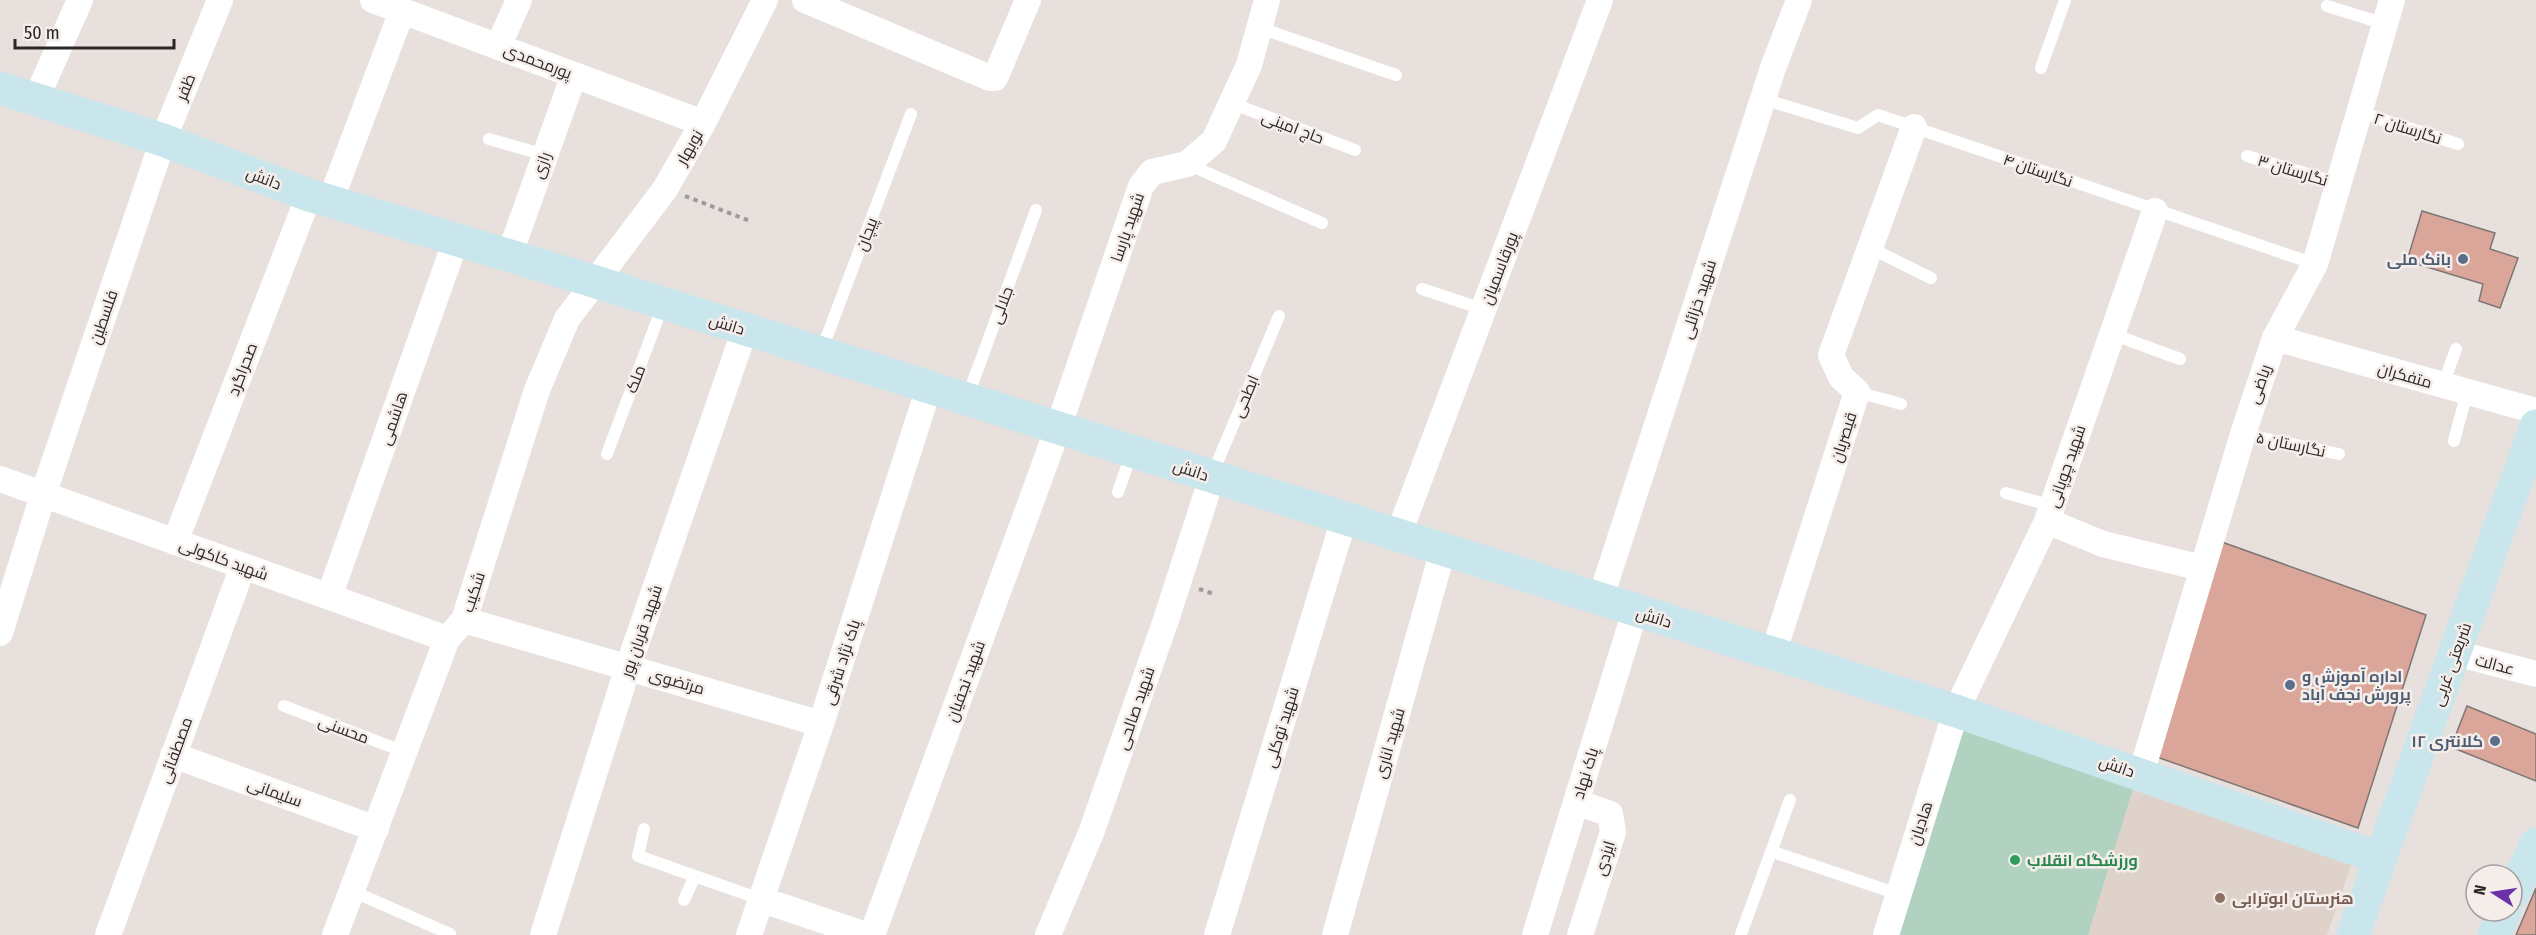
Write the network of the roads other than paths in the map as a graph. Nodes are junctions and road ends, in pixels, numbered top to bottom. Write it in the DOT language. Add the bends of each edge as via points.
graph roads {
  1 [pos="80,0"];
  2 [pos="220,0"];
  3 [pos="373,0"];
  4 [pos="519,0"];
  5 [pos="765,0"];
  6 [pos="805,0"];
  7 [pos="1028,0"];
  8 [pos="1267,0"];
  9 [pos="1600,0"];
  10 [pos="1799,0"];
  11 [pos="2065,0"];
  12 [pos="2327,6"];
  13 [pos="402,11"];
  14 [pos="2388,12"];
  15 [pos="1260,28"];
  16 [pos="498,46"];
  17 [pos="2041,68"];
  18 [pos="574,75"];
  19 [pos="1396,75"];
  20 [pos="0,88"];
  21 [pos="36,99"];
  22 [pos="1763,99"];
  23 [pos="1231,103"];
  24 [pos="2359,112"];
  25 [pos="911,114"];
  26 [pos="703,123"];
  27 [pos="1914,127"];
  28 [pos="489,139"];
  29 [pos="164,140"];
  30 [pos="2458,144"];
  31 [pos="1355,150"];
  32 [pos="545,156"];
  33 [pos="2247,156"];
  34 [pos="1187,164"];
  35 [pos="2338,183"];
  36 [pos="320,198"];
  37 [pos="1036,210"];
  38 [pos="2156,211"];
  39 [pos="1322,223"];
  40 [pos="456,240"];
  41 [pos="1870,248"];
  42 [pos="509,256"];
  43 [pos="2315,264"];
  44 [pos="1931,278"];
  45 [pos="593,281"];
  46 [pos="1422,289"];
  47 [pos="663,304"];
  48 [pos="1483,309"];
  49 [pos="1279,316"];
  50 [pos="745,329"];
  51 [pos="2112,334"];
  52 [pos="2275,338"];
  53 [pos="2456,348"];
  54 [pos="820,353"];
  55 [pos="2180,359"];
  56 [pos="929,387"];
  57 [pos="2455,388"];
  58 [pos="1857,392"];
  59 [pos="967,399"];
  60 [pos="1901,404"];
  61 [pos="2536,411"];
  62 [pos="2536,426"];
  63 [pos="1058,428"];
  64 [pos="2242,434"];
  65 [pos="2454,441"];
  66 [pos="1132,451"];
  67 [pos="606,454"];
  68 [pos="2339,454"];
  69 [pos="1212,477"];
  70 [pos="0,479"];
  71 [pos="1118,492"];
  72 [pos="2006,493"];
  73 [pos="43,495"];
  74 [pos="2049,514"];
  75 [pos="1344,519"];
  76 [pos="1398,536"];
  77 [pos="175,542"];
  78 [pos="1443,550"];
  79 [pos="243,566"];
  80 [pos="2202,568"];
  81 [pos="330,597"];
  82 [pos="1600,600"];
  83 [pos="1635,611"];
  84 [pos="464,620"];
  85 [pos="0,633"];
  86 [pos="447,639"];
  87 [pos="2455,653"];
  88 [pos="1773,654"];
  89 [pos="628,667"];
  90 [pos="2536,674"];
  91 [pos="284,706"];
  92 [pos="1956,711"];
  93 [pos="821,724"];
  94 [pos="405,752"];
  95 [pos="174,755"];
  96 [pos="2141,774"];
  97 [pos="1790,800"];
  98 [pos="1576,802"];
  99 [pos="376,829"];
  100 [pos="644,829"];
  101 [pos="2536,844"];
  102 [pos="1773,852"];
  103 [pos="2380,858"];
  104 [pos="2524,870"];
  105 [pos="695,876"];
  106 [pos="352,891"];
  107 [pos="1898,894"];
  108 [pos="684,900"];
  109 [pos="763,900"];
  110 [pos="450,933"];
  111 [pos="1741,934"];
  112 [pos="108,935"];
  113 [pos="335,935"];
  114 [pos="543,935"];
  115 [pos="749,935"];
  116 [pos="866,935"];
  117 [pos="872,935"];
  118 [pos="1048,935"];
  119 [pos="1217,935"];
  120 [pos="1335,935"];
  121 [pos="1535,935"];
  122 [pos="1580,935"];
  123 [pos="1886,935"];
  124 [pos="2353,935"];
  1 -- 21 [label="street"];
  2 -- 29 [label="street, ظفر"];
  3 -- 13 [label="street, پورمحمدی"];
  4 -- 16 [label="street"];
  5 -- 26 [label="street, نوبهار"];
  6 -- 7 [label="street" via="995,78"];
  8 -- 15 [label="street, شهید پارسا"];
  9 -- 48 [label="street, پورقاسمیان"];
  10 -- 22 [label="street, شهید خزائلی"];
  11 -- 17 [label="lane"];
  12 -- 14 [label="lane"];
  13 -- 16 [label="street, پورمحمدی"];
  13 -- 36 [label="street, صحراگرد"];
  14 -- 24 [label="street, ریاضی"];
  15 -- 19 [label="lane"];
  15 -- 23 [label="street, شهید پارسا" via="1249,65"];
  16 -- 18 [label="street, پورمحمدی"];
  18 -- 26 [label="street, پورمحمدی"];
  18 -- 32 [label="street, رازی"];
  20 -- 21 [label="street, دانش"];
  21 -- 29 [label="street, دانش"];
  22 -- 27 [label="lane, نگارستان ۴" via="1858,128 1878,115"];
  22 -- 82 [label="street, شهید خزائلی"];
  23 -- 31 [label="lane, حاج امینی"];
  23 -- 34 [label="street, شهید پارسا" via="1214,141"];
  24 -- 30 [label="lane, نگارستان ۲"];
  24 -- 35 [label="street, ریاضی"];
  25 -- 54 [label="lane, پیچان"];
  26 -- 45 [label="street, نوبهار" via="665,189"];
  27 -- 38 [label="lane, نگارستان ۴"];
  27 -- 41 [label="street, قیصریان"];
  28 -- 32 [label="lane"];
  29 -- 36 [label="street, دانش"];
  29 -- 73 [label="street, فلسطین"];
  32 -- 42 [label="street, رازی"];
  33 -- 35 [label="lane, نگارستان ۳"];
  34 -- 39 [label="lane"];
  34 -- 63 [label="street, شهید پارسا" via="1152,172 1141,186"];
  35 -- 43 [label="street, ریاضی"];
  36 -- 40 [label="street, دانش"];
  36 -- 77 [label="street, صحراگرد"];
  37 -- 59 [label="lane, جلالی"];
  38 -- 43 [label="lane, نگارستان ۴"];
  38 -- 51 [label="street, شهید چوپانی"];
  40 -- 42 [label="street, دانش"];
  40 -- 81 [label="street, هاشمی"];
  41 -- 44 [label="lane"];
  41 -- 58 [label="street, قیصریان" via="1832,355 1841,376"];
  42 -- 45 [label="street, دانش"];
  43 -- 52 [label="street, ریاضی"];
  45 -- 47 [label="street, دانش"];
  45 -- 84 [label="street, شکیب" via="567,319 537,390"];
  46 -- 48 [label="lane"];
  47 -- 50 [label="street, دانش"];
  47 -- 67 [label="lane, ملک"];
  48 -- 76 [label="street, پورقاسمیان"];
  49 -- 69 [label="lane, ابطحی"];
  50 -- 54 [label="street, دانش"];
  50 -- 89 [label="street, شهید قربان پور"];
  51 -- 55 [label="lane"];
  51 -- 74 [label="street, شهید چوپانی"];
  52 -- 57 [label="street, متفکران"];
  52 -- 64 [label="street, ریاضی"];
  53 -- 57 [label="lane"];
  54 -- 56 [label="street, دانش"];
  56 -- 59 [label="street, دانش"];
  56 -- 93 [label="street, پاک نژاد شرقی"];
  57 -- 61 [label="street, متفکران"];
  57 -- 65 [label="lane"];
  58 -- 60 [label="lane"];
  58 -- 88 [label="street, قیصریان"];
  59 -- 63 [label="street, دانش"];
  62 -- 87 [label="street, شریعتی غربی"];
  63 -- 66 [label="street, دانش"];
  63 -- 117 [label="street, شهید نجفیان"];
  64 -- 68 [label="lane, نگارستان ۵"];
  64 -- 80 [label="street, ریاضی"];
  66 -- 69 [label="street, دانش"];
  66 -- 71 [label="lane"];
  69 -- 75 [label="street, دانش"];
  69 -- 118 [label="street, شهید صالحی" via="1091,833"];
  70 -- 73 [label="street, شهید کاکولی"];
  72 -- 74 [label="lane"];
  73 -- 77 [label="street, شهید کاکولی"];
  73 -- 85 [label="street, فلسطین"];
  74 -- 80 [label="street" via="2103,544"];
  74 -- 92 [label="street, شهید چوپانی"];
  75 -- 76 [label="street, دانش"];
  75 -- 119 [label="street, شهید توکلی"];
  76 -- 78 [label="street, دانش"];
  77 -- 79 [label="street, شهید کاکولی"];
  78 -- 82 [label="street, دانش"];
  78 -- 120 [label="street, شهید اناری"];
  79 -- 81 [label="street, شهید کاکولی"];
  79 -- 95 [label="street, مصطفائی"];
  80 -- 96 [label="street, ریاضی"];
  81 -- 86 [label="street, شهید کاکولی"];
  82 -- 83 [label="street, دانش"];
  83 -- 88 [label="street, دانش"];
  83 -- 98 [label="street, پاک نهاد"];
  84 -- 86 [label="street, شکیب"];
  84 -- 89 [label="street, مرتضوی"];
  86 -- 94 [label="street, شکیب"];
  87 -- 90 [label="street, عدالت"];
  87 -- 103 [label="street, شریعتی غربی"];
  88 -- 92 [label="street, دانش"];
  89 -- 93 [label="street, مرتضوی"];
  89 -- 114 [label="street, شهید قربان پور"];
  91 -- 94 [label="lane, محسنی"];
  92 -- 96 [label="street, دانش"];
  92 -- 107 [label="street, هادیان"];
  93 -- 109 [label="street, پاک نژاد شرقی"];
  94 -- 99 [label="street, شکیب"];
  95 -- 99 [label="street, سلیمانی"];
  95 -- 112 [label="street, مصطفائی"];
  96 -- 103 [label="street, دانش"];
  97 -- 102 [label="lane"];
  98 -- 121 [label="street, پاک نهاد"];
  98 -- 122 [label="street, ایزدی" via="1610,814 1613,832"];
  99 -- 106 [label="street, شکیب"];
  100 -- 105 [label="lane" via="638,856"];
  101 -- 104 [label="street"];
  102 -- 107 [label="lane"];
  102 -- 111 [label="lane"];
  103 -- 124 [label="street, شریعتی غربی"];
  105 -- 108 [label="lane"];
  105 -- 109 [label="lane"];
  106 -- 110 [label="lane"];
  106 -- 113 [label="street, شکیب"];
  107 -- 123 [label="street, هادیان"];
  109 -- 115 [label="street, پاک نژاد شرقی"];
  109 -- 116 [label="street"];
}
